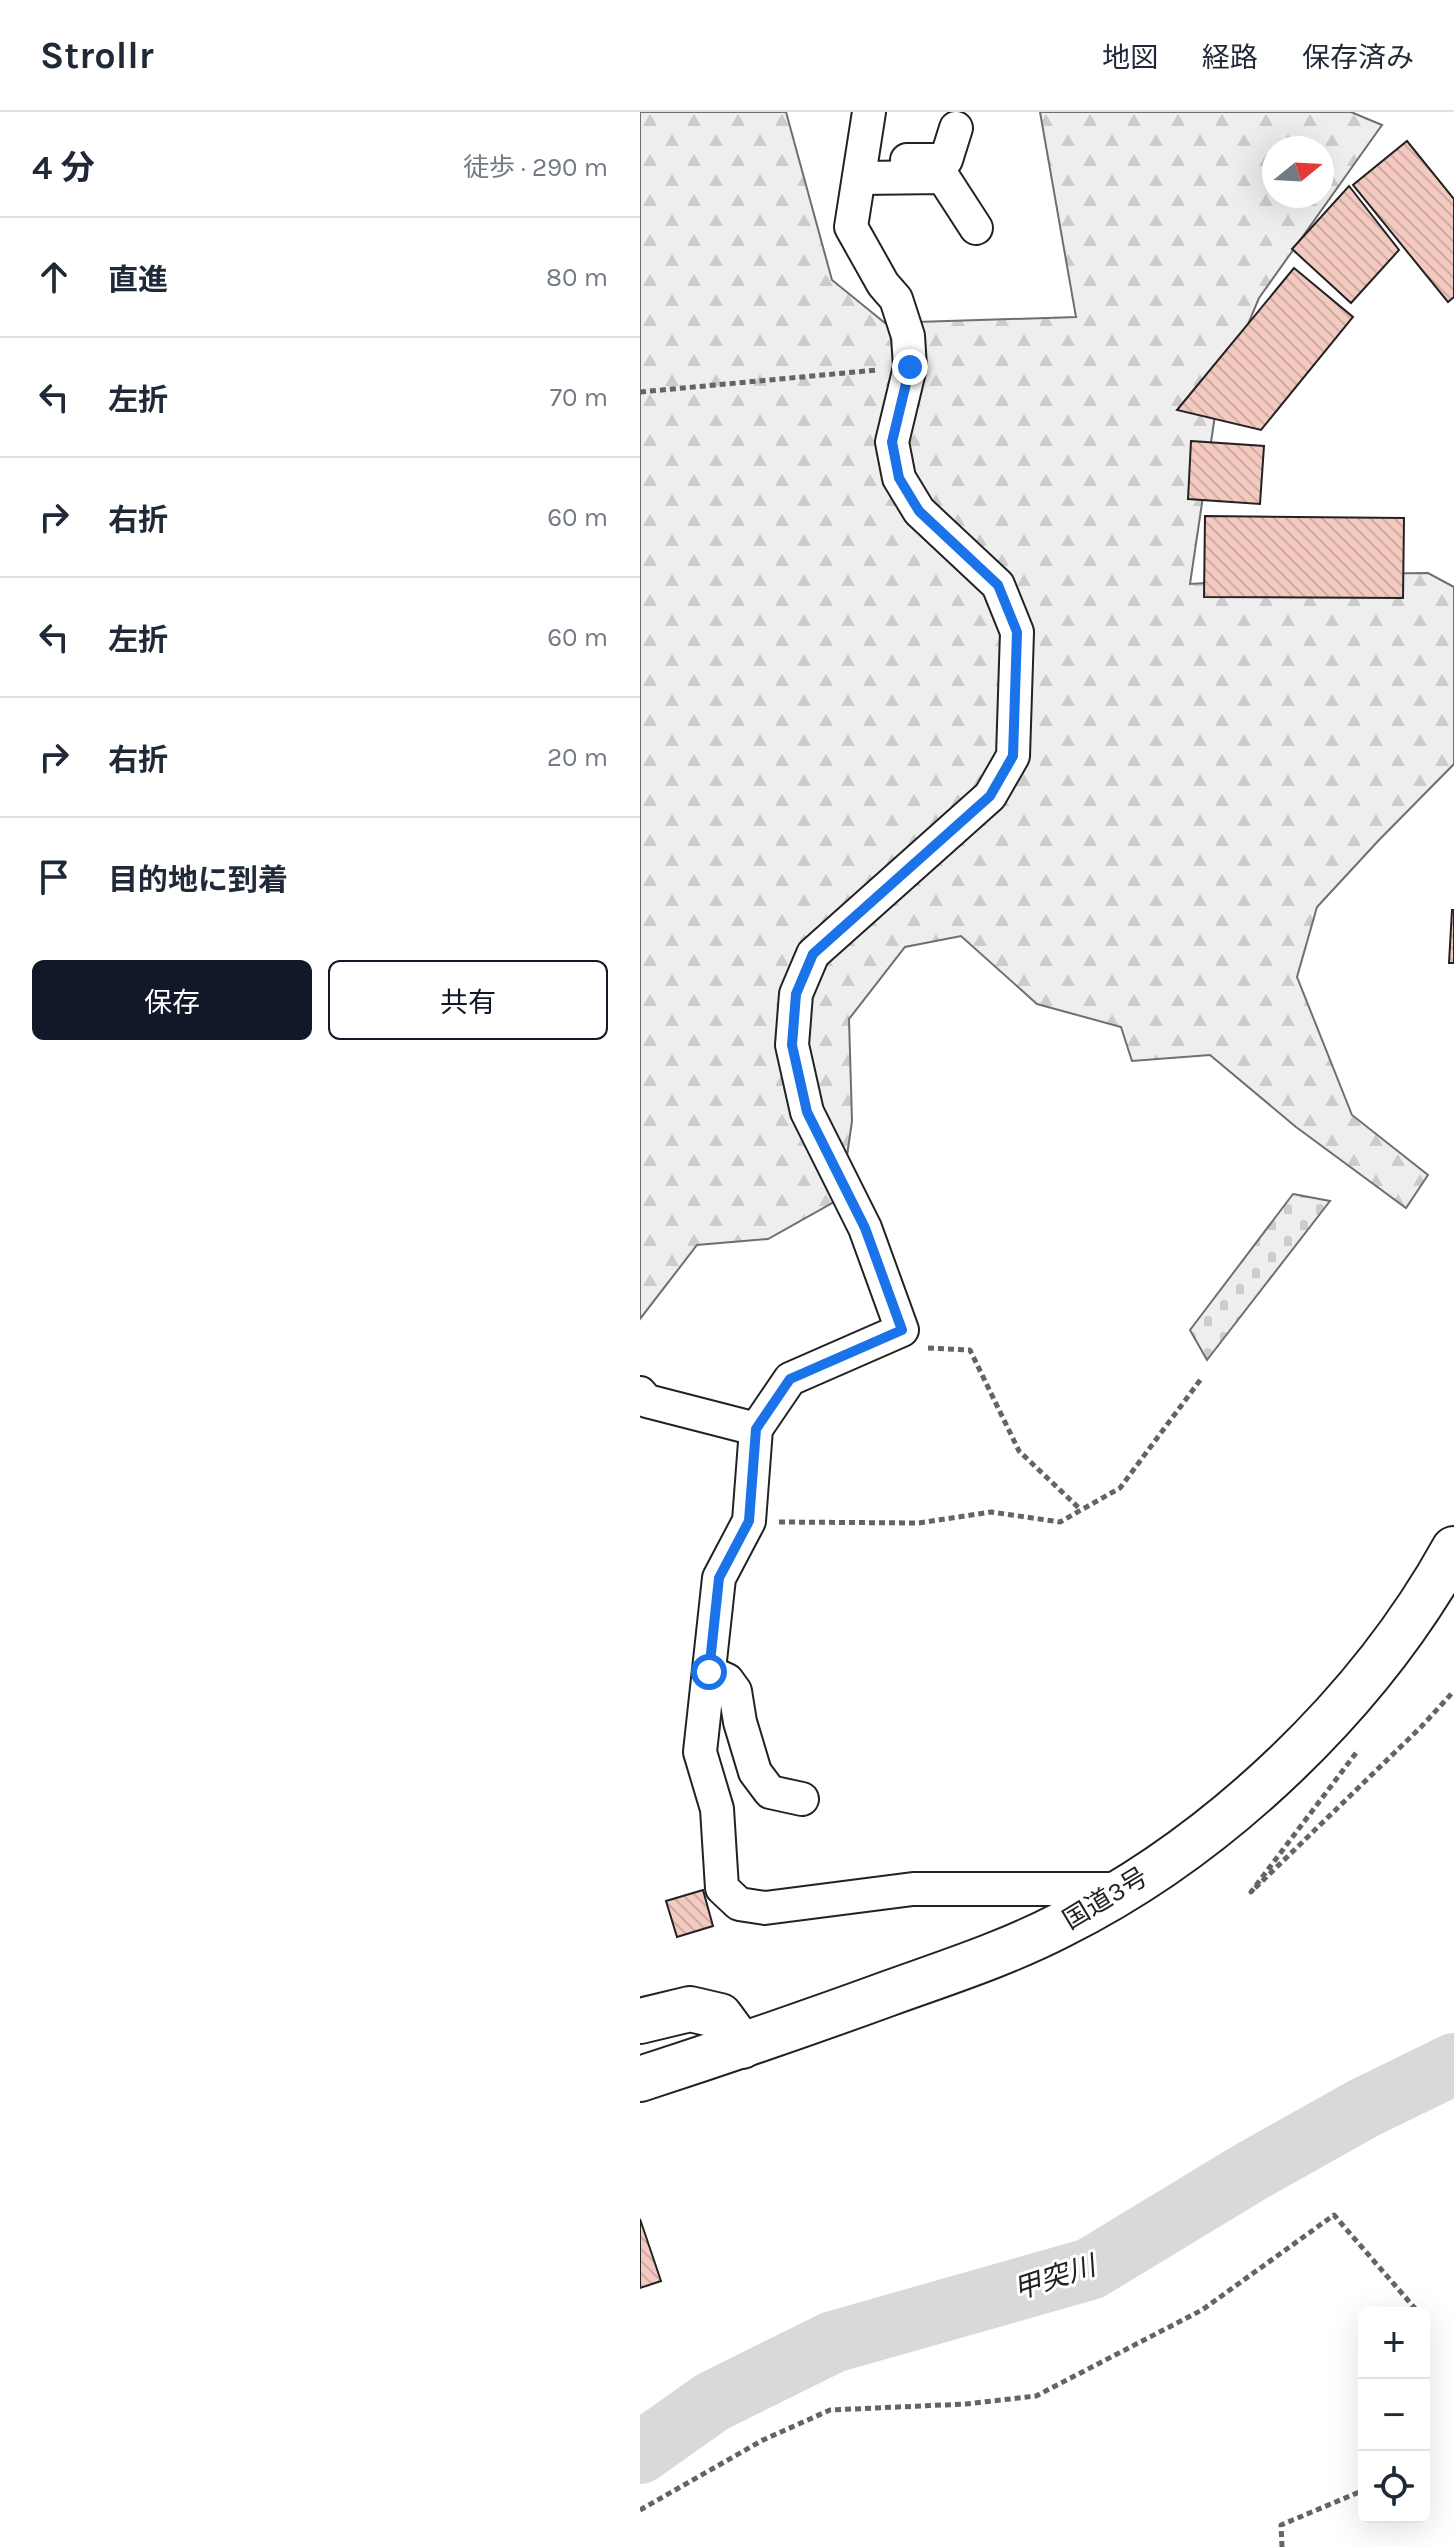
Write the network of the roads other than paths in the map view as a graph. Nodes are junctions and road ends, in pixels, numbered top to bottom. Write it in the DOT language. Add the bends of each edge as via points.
graph roads {
  1 [pos="869,112"];
  2 [pos="956,128"];
  3 [pos="860,170"];
  4 [pos="976,228"];
  5 [pos="640,1393"];
  6 [pos="756,1429"];
  7 [pos="1454,1549"];
  8 [pos="709,1672"];
  9 [pos="802,1799"];
  10 [pos="1124,1889"];
  11 [pos="640,2021"];
  12 [pos="742,2046"];
  13 [pos="640,2079"];
  1 -- 3 [label="street"];
  2 -- 3 [label="street" via="946,160"];
  3 -- 4 [label="street" via="943,177"];
  3 -- 6 [label="street" via="851,227 896,299 908,336 910,367 892,442 899,478 919,511 998,585 1017,632 1013,756 990,796 813,954 796,994 792,1045 807,1112 865,1228 902,1330 790,1379"];
  5 -- 6 [label="street" via="647,1401"];
  6 -- 8 [label="street" via="749,1521 719,1578"];
  7 -- 10 [label="main road, 国道3号" via="1385,1657 1313,1735 1203,1836"];
  8 -- 9 [label="street" via="727,1680 735,1691 755,1772 770,1792"];
  8 -- 10 [label="street" via="700,1752 717,1809 722,1888 739,1904 765,1908 913,1889"];
  10 -- 12 [label="main road, 国道3号" via="1062,1925 983,1960"];
  11 -- 12 [label="main road" via="690,2009 720,2016"];
  12 -- 13 [label="main road, 国道3号"];
}
